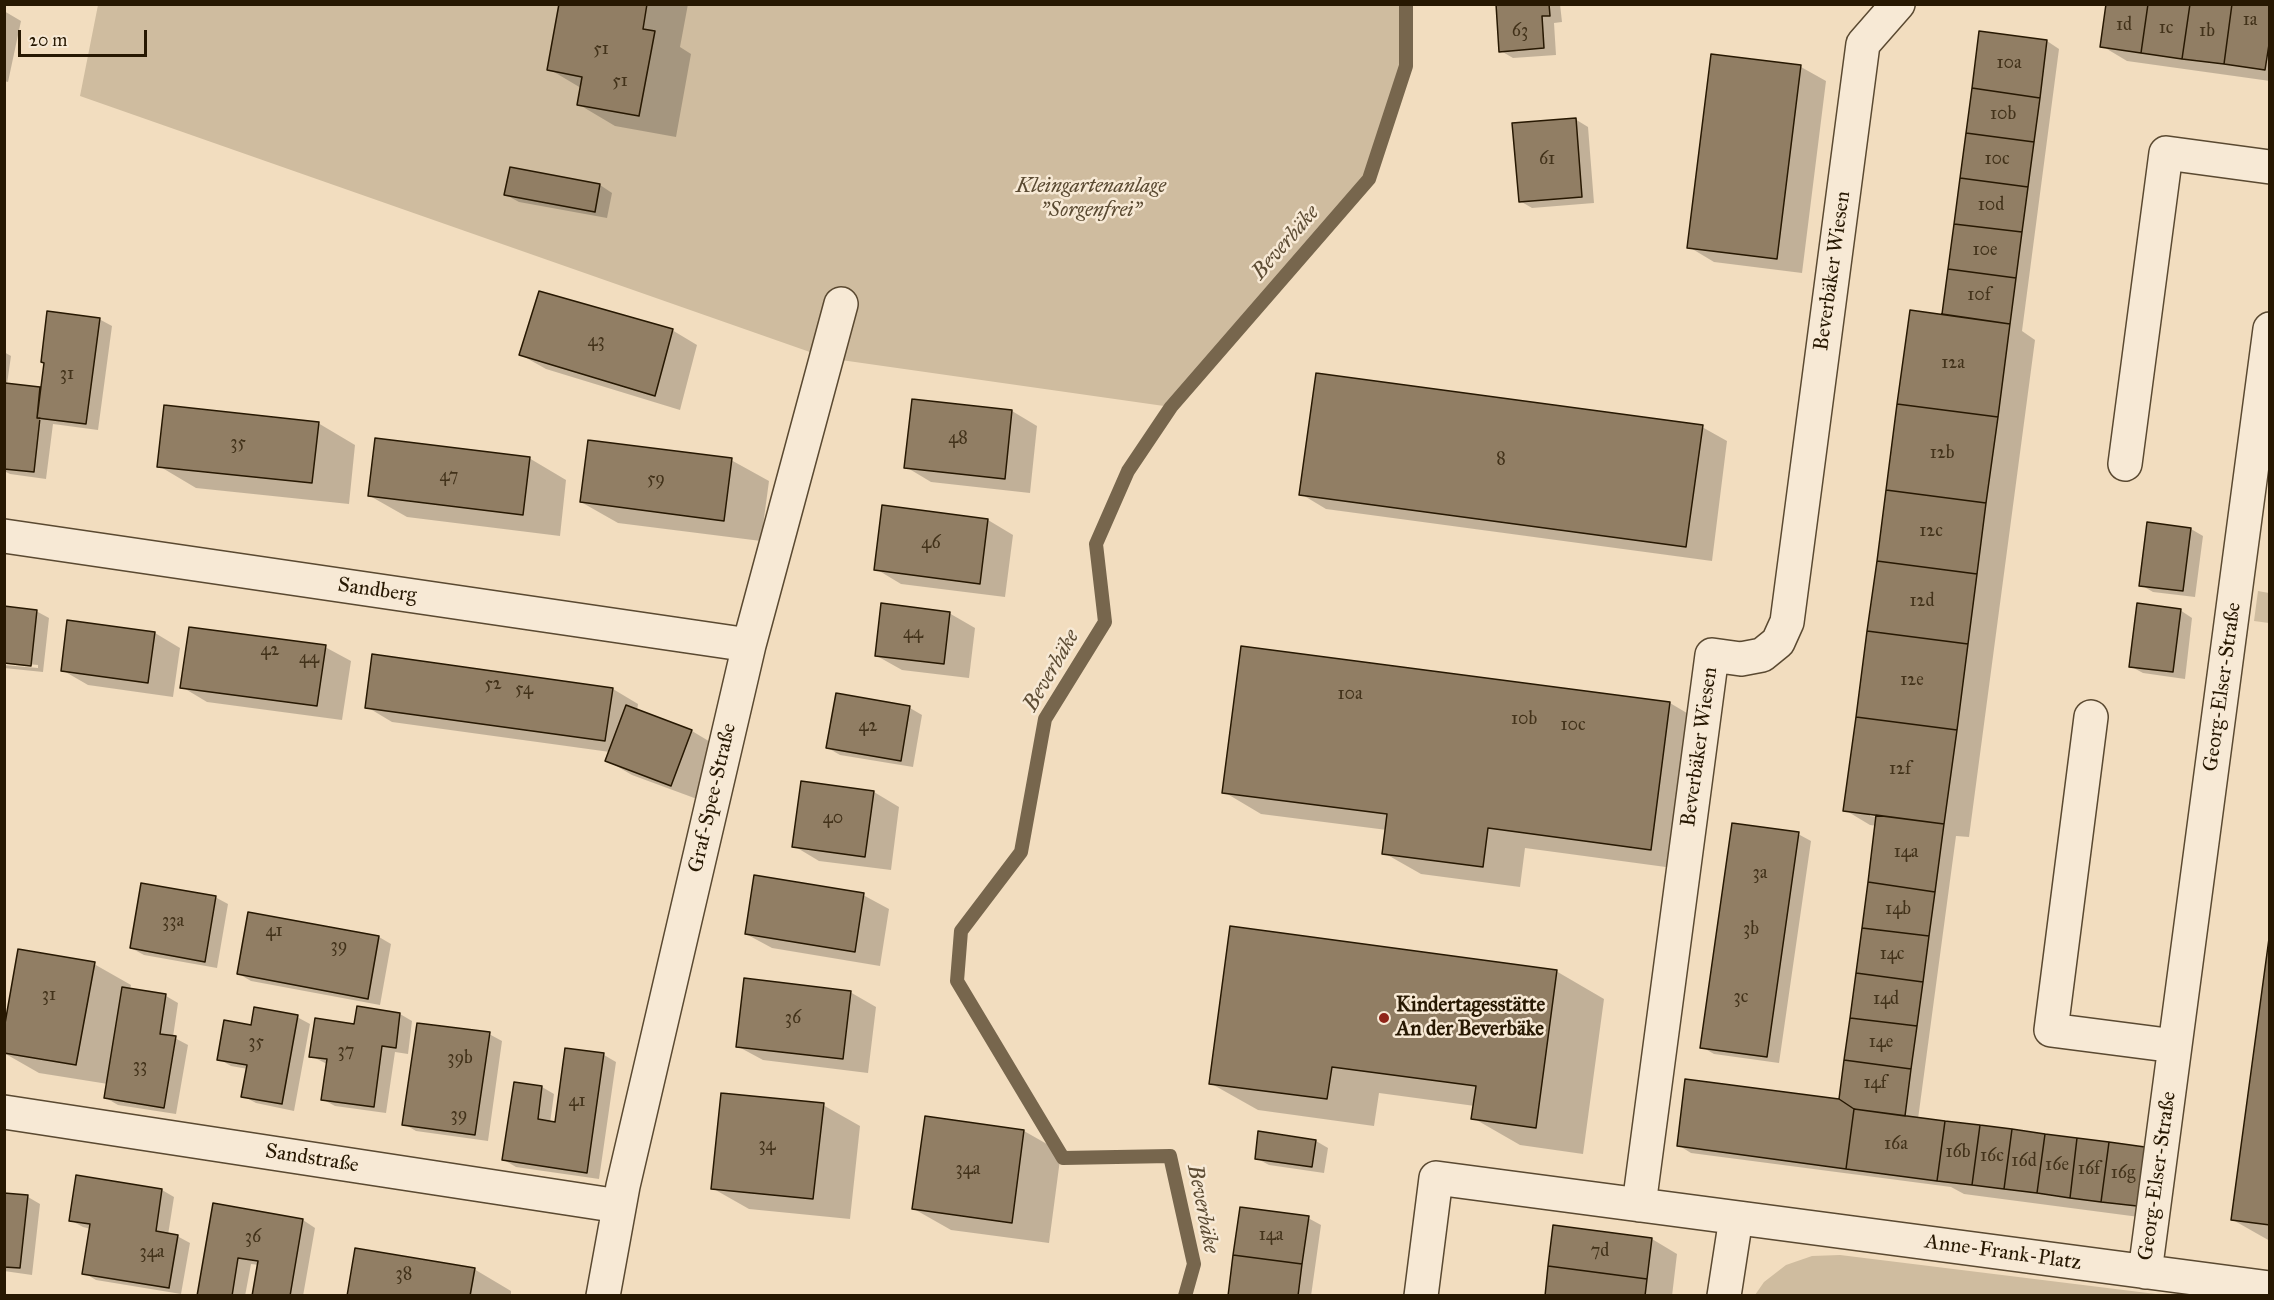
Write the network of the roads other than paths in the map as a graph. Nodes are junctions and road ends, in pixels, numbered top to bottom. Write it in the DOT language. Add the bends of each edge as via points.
graph roads {
  1 [pos="1898,4"];
  2 [pos="2270,167"];
  3 [pos="841,304"];
  4 [pos="2270,329"];
  5 [pos="2125,464"];
  6 [pos="4,536"];
  7 [pos="749,645"];
  8 [pos="2091,717"];
  9 [pos="2175,1046"];
  10 [pos="4,1112"];
  11 [pos="1640,1205"];
  12 [pos="619,1206"];
  13 [pos="1736,1218"];
  14 [pos="2145,1272"];
  15 [pos="2270,1288"];
  16 [pos="603,1296"];
  17 [pos="1421,1296"];
  18 [pos="1724,1296"];
  1 -- 11 [label="street, Beverbäker Wiesen" via="1863,44 1787,621 1778,642 1762,656 1741,659 1712,655"];
  2 -- 5 [label="street" via="2166,153"];
  3 -- 7 [label="street, Graf-Spee-Straße"];
  4 -- 9 [label="street, Georg-Elser-Straße"];
  6 -- 7 [label="street, Sandberg"];
  7 -- 12 [label="street, Graf-Spee-Straße"];
  8 -- 9 [label="street" via="2051,1030"];
  9 -- 14 [label="street, Georg-Elser-Straße"];
  10 -- 12 [label="street, Sandstraße"];
  11 -- 13 [label="street, Anne-Frank-Platz"];
  11 -- 17 [label="street" via="1436,1178"];
  12 -- 16 [label="street, Graf-Spee-Straße"];
  13 -- 14 [label="street, Anne-Frank-Platz"];
  13 -- 18 [label="street"];
  14 -- 15 [label="street, Anne-Frank-Platz"];
}
